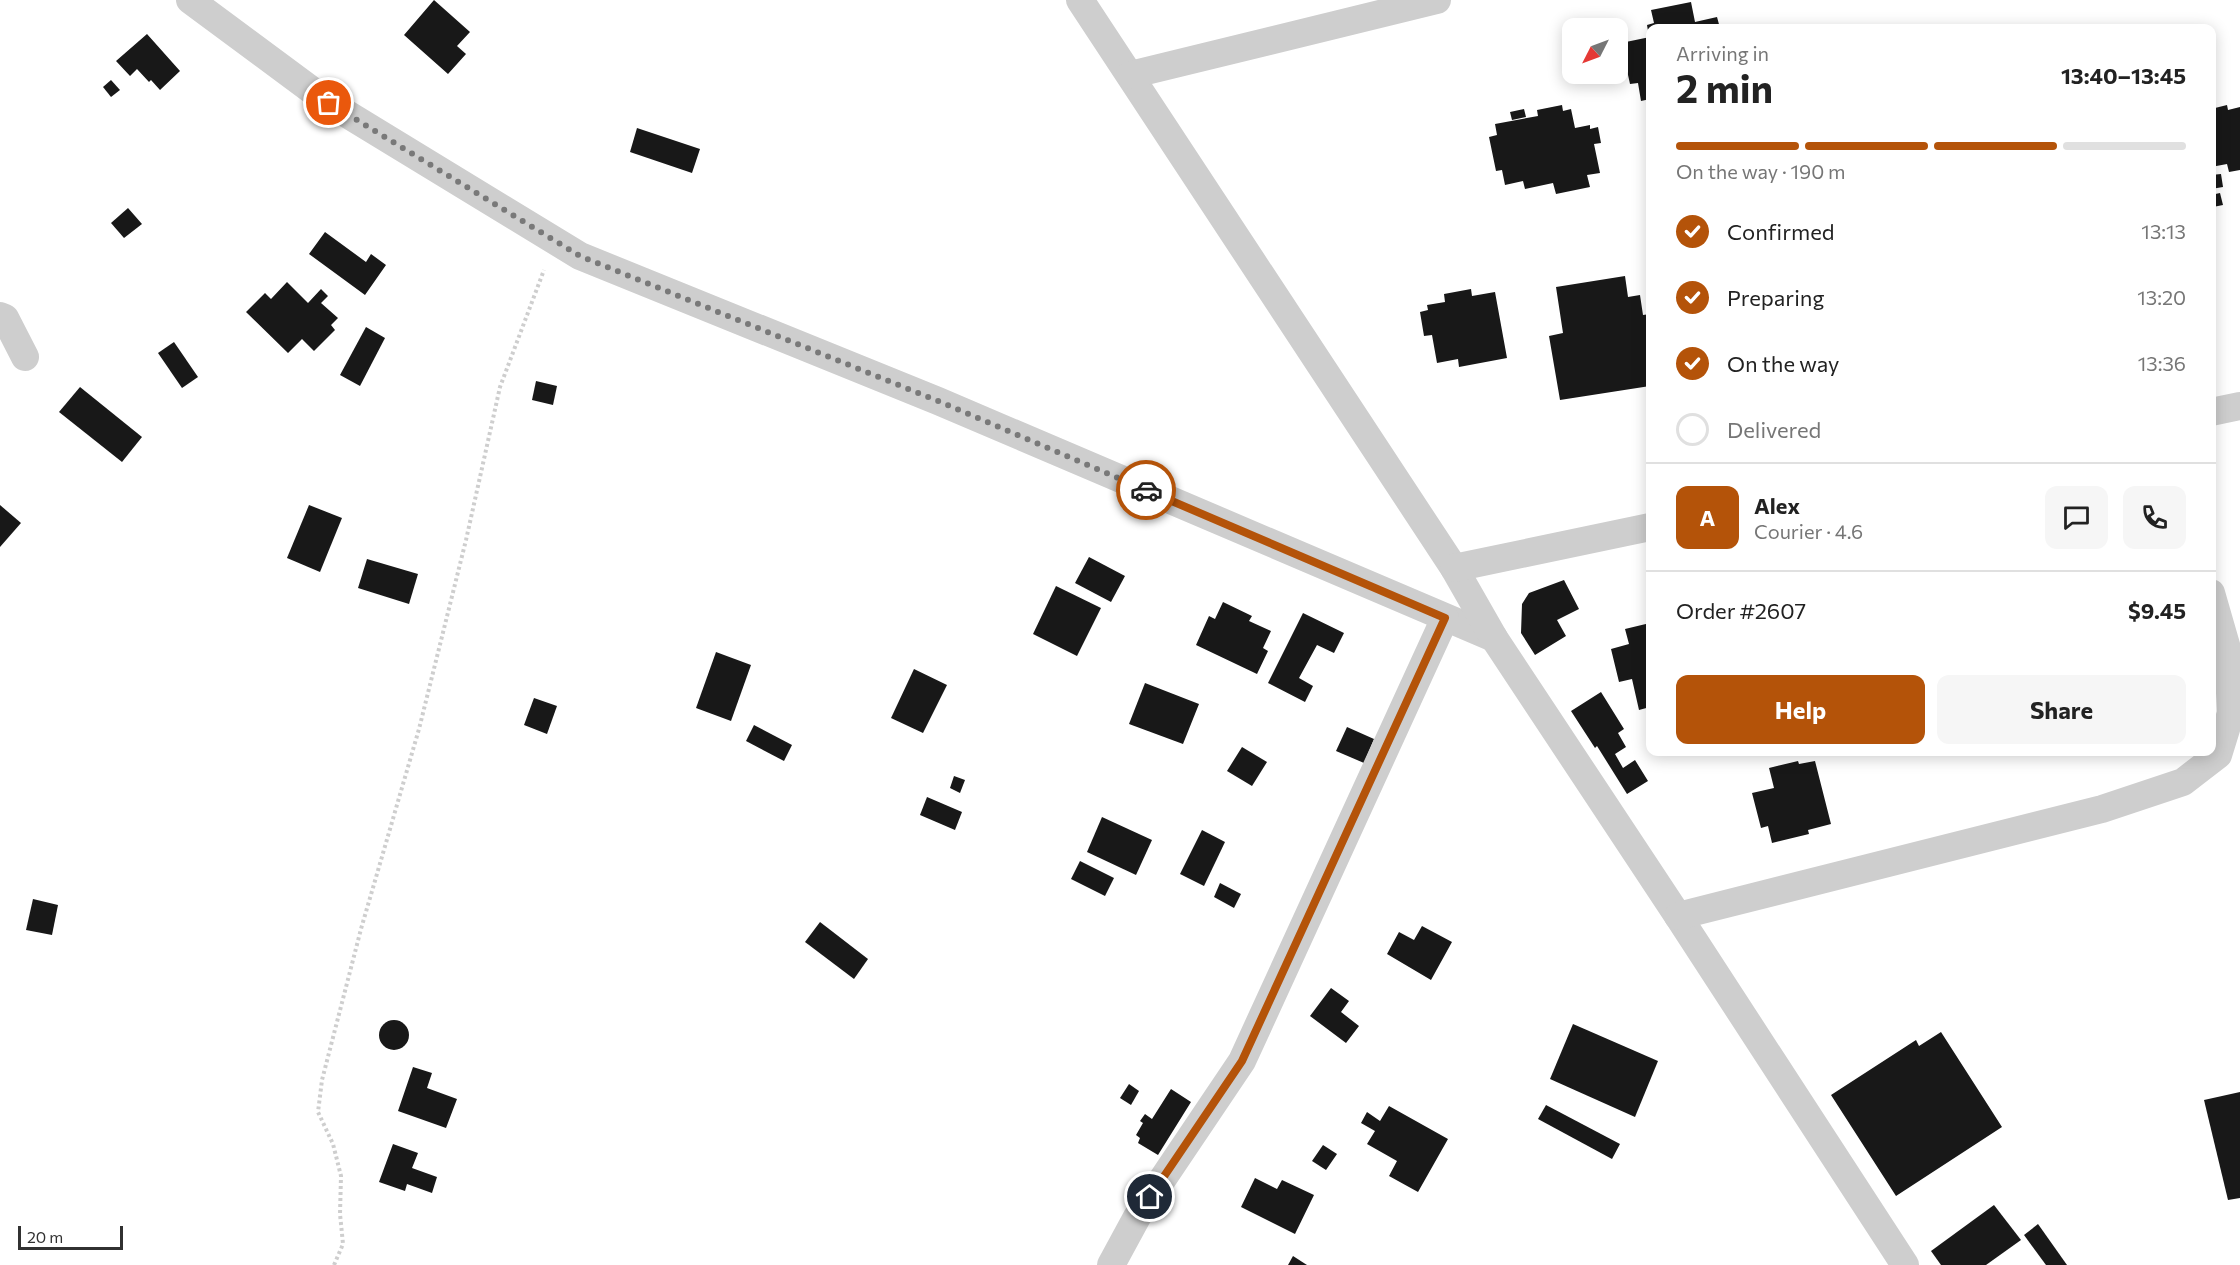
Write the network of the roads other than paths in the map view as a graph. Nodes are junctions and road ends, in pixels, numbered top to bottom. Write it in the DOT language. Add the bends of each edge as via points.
graph roads {
  1 [pos="190,0"];
  2 [pos="1080,0"];
  3 [pos="1437,0"];
  4 [pos="1130,75"];
  5 [pos="0,316"];
  6 [pos="25,357"];
  7 [pos="2240,406"];
  8 [pos="2216,411"];
  9 [pos="1646,528"];
  10 [pos="1454,568"];
  11 [pos="2216,610"];
  12 [pos="1445,618"];
  13 [pos="1494,638"];
  14 [pos="1678,915"];
  15 [pos="1111,1265"];
  16 [pos="1905,1265"];
  1 -- 12 [label="street" via="329,103 580,256 938,401"];
  2 -- 4 [label="street"];
  3 -- 4 [label="street"];
  4 -- 10 [label="street"];
  5 -- 6 [label="street" via="5,318"];
  7 -- 8 [label="street"];
  9 -- 10 [label="street"];
  10 -- 13 [label="street"];
  11 -- 14 [label="street" via="2228,652 2231,713 2218,755 2183,782 2102,809"];
  12 -- 13 [label="street"];
  12 -- 15 [label="street" via="1242,1061 1137,1217"];
  13 -- 14 [label="street"];
  14 -- 16 [label="street"];
}
